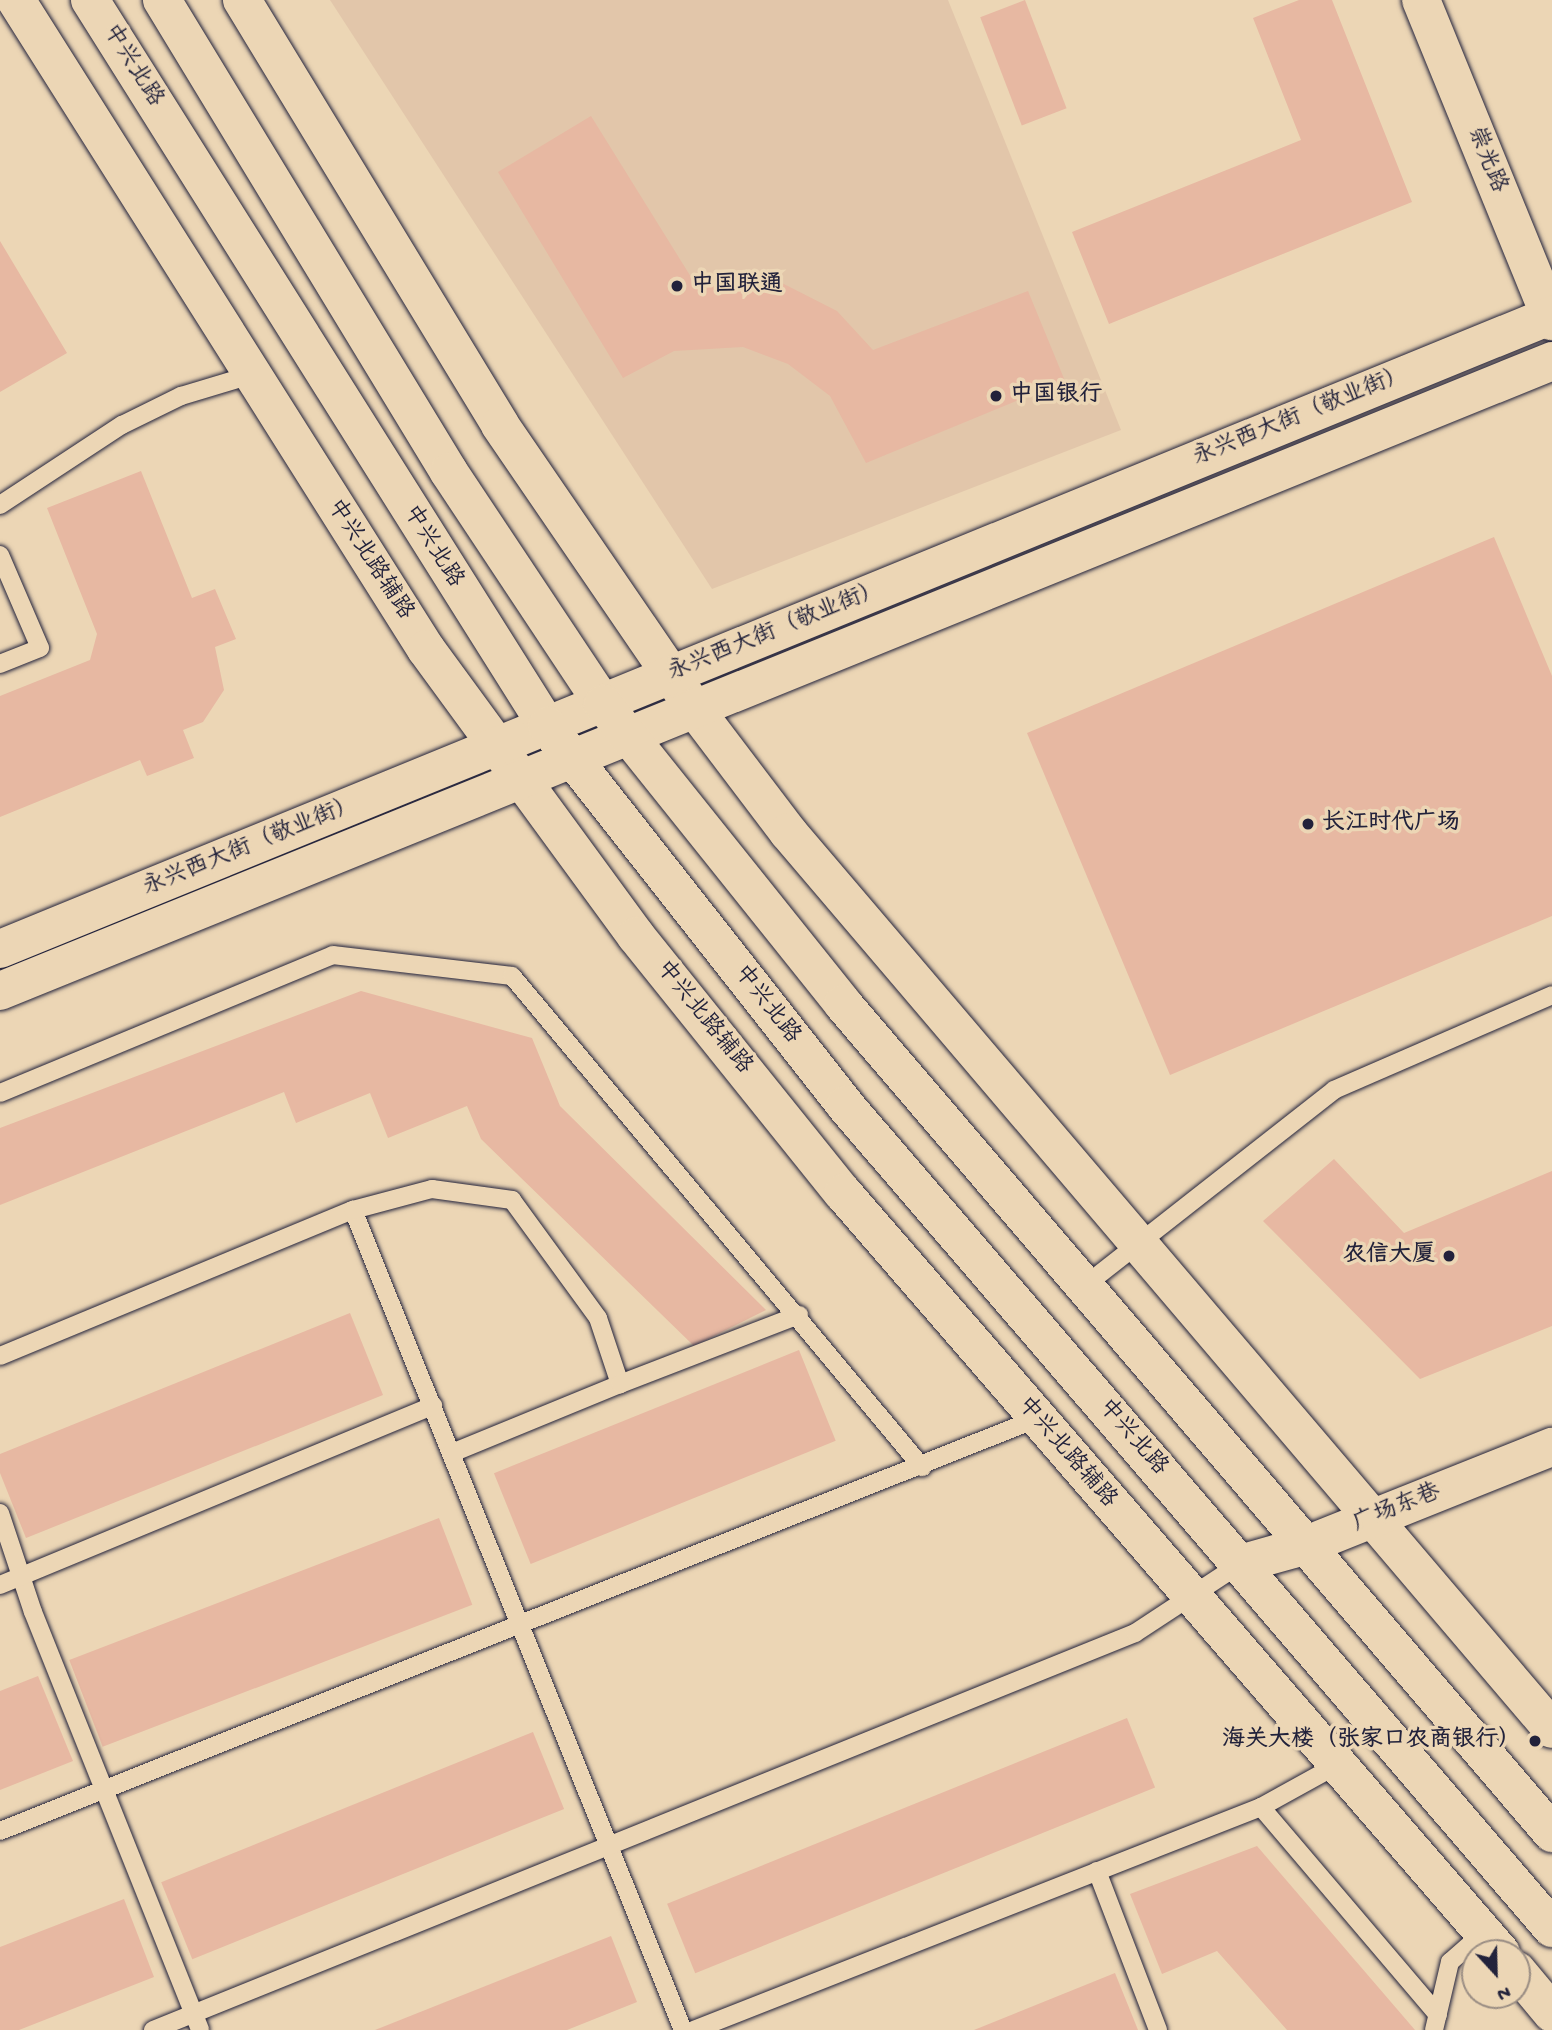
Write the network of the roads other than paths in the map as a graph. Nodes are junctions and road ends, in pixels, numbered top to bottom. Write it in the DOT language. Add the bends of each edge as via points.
graph roads {
  1 [pos="16,0"];
  2 [pos="90,0"];
  3 [pos="162,0"];
  4 [pos="242,0"];
  5 [pos="1421,0"];
  6 [pos="1551,317"];
  7 [pos="1552,361"];
  8 [pos="251,375"];
  9 [pos="0,505"];
  10 [pos="0,555"];
  11 [pos="0,664"];
  12 [pos="671,676"];
  13 [pos="603,704"];
  14 [pos="694,708"];
  15 [pos="547,726"];
  16 [pos="627,735"];
  17 [pos="494,748"];
  18 [pos="573,757"];
  19 [pos="519,779"];
  20 [pos="0,949"];
  21 [pos="0,991"];
  22 [pos="1552,995"];
  23 [pos="0,1093"];
  24 [pos="354,1210"];
  25 [pos="1139,1242"];
  26 [pos="1083,1287"];
  27 [pos="799,1315"];
  28 [pos="0,1356"];
  29 [pos="620,1384"];
  30 [pos="433,1406"];
  31 [pos="1036,1419"];
  32 [pos="1552,1447"];
  33 [pos="452,1452"];
  34 [pos="922,1467"];
  35 [pos="0,1513"];
  36 [pos="1374,1518"];
  37 [pos="1304,1546"];
  38 [pos="1240,1564"];
  39 [pos="24,1574"];
  40 [pos="0,1585"];
  41 [pos="1190,1597"];
  42 [pos="520,1623"];
  43 [pos="1552,1729"];
  44 [pos="1336,1765"];
  45 [pos="103,1790"];
  46 [pos="1261,1807"];
  47 [pos="0,1831"];
  48 [pos="1552,1833"];
  49 [pos="609,1844"];
  50 [pos="1097,1871"];
  51 [pos="1552,1928"];
  52 [pos="1488,1939"];
  53 [pos="1461,1957"];
  54 [pos="1531,1988"];
  55 [pos="1552,2013"];
  56 [pos="197,2022"];
  57 [pos="1436,2023"];
  58 [pos="153,2030"];
  59 [pos="683,2030"];
  60 [pos="694,2030"];
  61 [pos="1158,2030"];
  1 -- 8 [label="main road, 中兴北路辅路"];
  2 -- 15 [label="main road, 中兴北路"];
  3 -- 13 [label="main road" via="449,472"];
  4 -- 12 [label="main road" via="500,425"];
  5 -- 6 [label="main road, 崇光路"];
  6 -- 12 [label="main road, 永兴西大街（敬业街）"];
  7 -- 14 [label="main road, 永兴西大街（敬业街）"];
  8 -- 9 [label="lane" via="181,396 122,425"];
  8 -- 17 [label="main road, 中兴北路辅路"];
  10 -- 11 [label="lane" via="40,648"];
  12 -- 13 [label="main road, 永兴西大街（敬业街）"];
  12 -- 14 [label="main road"];
  13 -- 15 [label="main road, 永兴西大街（敬业街）"];
  13 -- 16 [label="main road"];
  14 -- 16 [label="main road, 永兴西大街（敬业街）"];
  14 -- 25 [label="main road" via="788,832"];
  15 -- 17 [label="main road, 永兴西大街（敬业街）"];
  15 -- 18 [label="main road, 中兴北路"];
  16 -- 18 [label="main road, 永兴西大街（敬业街）"];
  16 -- 26 [label="main road" via="843,1004"];
  17 -- 19 [label="main road, 中兴北路辅路"];
  17 -- 20 [label="main road, 永兴西大街（敬业街）"];
  18 -- 19 [label="main road, 永兴西大街（敬业街）"];
  18 -- 38 [label="main road, 中兴北路" via="845,1105"];
  19 -- 21 [label="main road, 永兴西大街（敬业街）"];
  19 -- 31 [label="main road, 中兴北路辅路" via="843,1193"];
  22 -- 25 [label="lane" via="1334,1090"];
  23 -- 27 [label="lane" via="333,955 513,976"];
  24 -- 28 [label="lane"];
  24 -- 29 [label="lane" via="432,1189 512,1200 598,1318"];
  24 -- 30 [label="lane"];
  25 -- 26 [label="lane"];
  25 -- 36 [label="main road"];
  26 -- 37 [label="main road"];
  27 -- 29 [label="lane"];
  27 -- 34 [label="lane"];
  29 -- 33 [label="lane"];
  30 -- 33 [label="lane"];
  30 -- 39 [label="lane"];
  31 -- 34 [label="lane"];
  31 -- 41 [label="main road, 中兴北路辅路"];
  32 -- 36 [label="main road, 广场东巷"];
  33 -- 42 [label="lane"];
  34 -- 42 [label="lane"];
  35 -- 39 [label="lane"];
  36 -- 37 [label="main road, 广场东巷"];
  36 -- 43 [label="main road"];
  37 -- 38 [label="main road, 广场东巷"];
  37 -- 48 [label="main road"];
  38 -- 41 [label="lane"];
  38 -- 51 [label="main road, 中兴北路"];
  39 -- 40 [label="lane"];
  39 -- 45 [label="lane"];
  41 -- 44 [label="main road, 中兴北路辅路"];
  41 -- 49 [label="lane" via="1135,1633"];
  42 -- 45 [label="lane"];
  42 -- 49 [label="lane"];
  44 -- 46 [label="lane"];
  44 -- 52 [label="main road, 中兴北路辅路"];
  45 -- 47 [label="lane"];
  45 -- 56 [label="lane"];
  46 -- 50 [label="lane"];
  46 -- 57 [label="lane"];
  49 -- 56 [label="lane"];
  49 -- 59 [label="lane"];
  50 -- 60 [label="lane"];
  50 -- 61 [label="lane"];
  53 -- 57 [label="lane" via="1450,1962"];
  54 -- 55 [label="main road"];
  56 -- 58 [label="lane"];
}
